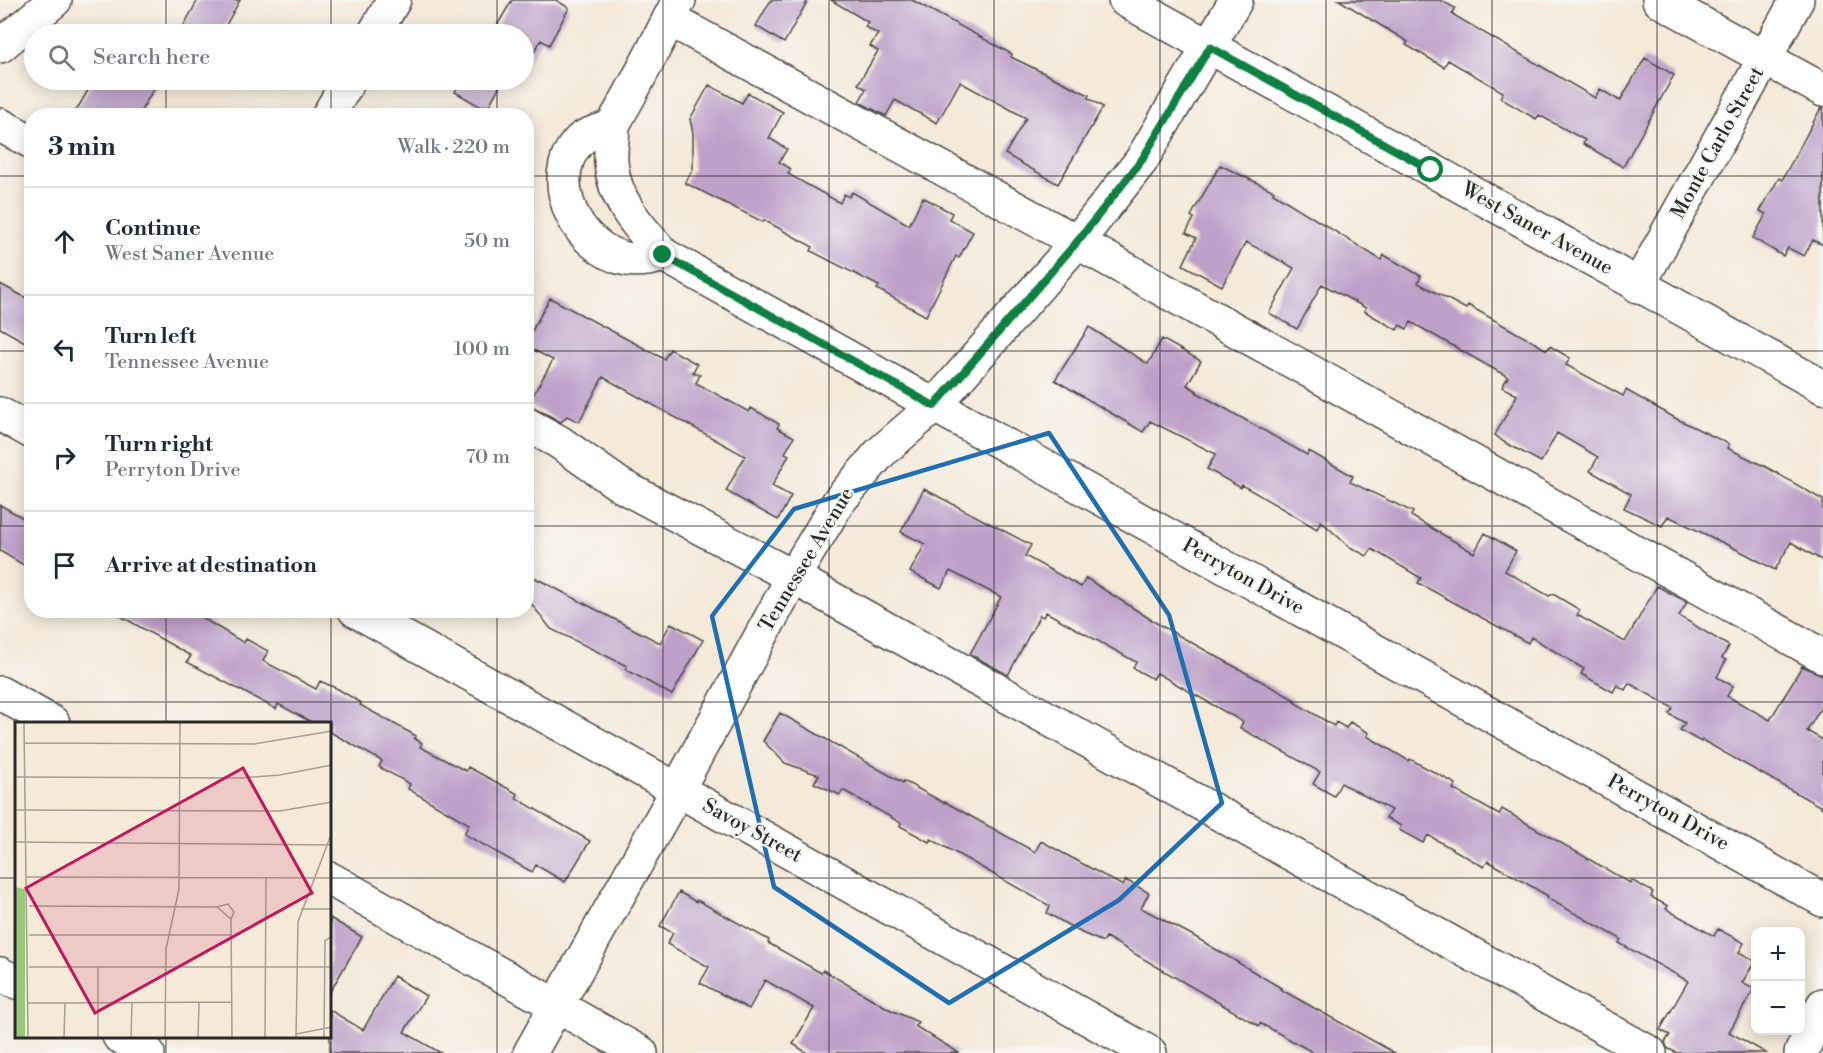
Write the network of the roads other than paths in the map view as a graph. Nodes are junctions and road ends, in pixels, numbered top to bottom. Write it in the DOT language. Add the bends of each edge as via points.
graph roads {
  1 [pos="55,0"];
  2 [pos="394,0"];
  3 [pos="1125,0"];
  4 [pos="1236,0"];
  5 [pos="1659,0"];
  6 [pos="1797,0"];
  7 [pos="674,9"];
  8 [pos="26,24"];
  9 [pos="380,24"];
  10 [pos="24,26"];
  11 [pos="0,46"];
  12 [pos="1210,47"];
  13 [pos="1765,58"];
  14 [pos="343,90"];
  15 [pos="1823,90"];
  16 [pos="333,108"];
  17 [pos="0,125"];
  18 [pos="613,125"];
  19 [pos="24,138"];
  20 [pos="1077,242"];
  21 [pos="663,255"];
  22 [pos="1638,286"];
  23 [pos="1823,387"];
  24 [pos="934,406"];
  25 [pos="0,414"];
  26 [pos="24,428"];
  27 [pos="534,428"];
  28 [pos="793,577"];
  29 [pos="369,618"];
  30 [pos="1823,656"];
  31 [pos="0,693"];
  32 [pos="51,722"];
  33 [pos="678,789"];
  34 [pos="332,880"];
  35 [pos="1823,900"];
  36 [pos="0,974"];
  37 [pos="15,982"];
  38 [pos="1823,1005"];
  39 [pos="557,1006"];
  40 [pos="122,1038"];
  41 [pos="148,1053"];
  42 [pos="530,1053"];
  43 [pos="641,1053"];
  44 [pos="1150,1053"];
  45 [pos="1650,1053"];
  46 [pos="1801,1053"];
  1 -- 8 [label="street"];
  2 -- 9 [label="street"];
  3 -- 12 [label="street, West Saner Avenue"];
  4 -- 12 [label="street, Tennessee Avenue"];
  5 -- 13 [label="street"];
  6 -- 13 [label="street, Monte Carlo Street"];
  7 -- 18 [label="street"];
  7 -- 20 [label="street"];
  10 -- 11 [label="street"];
  12 -- 20 [label="street, Tennessee Avenue" via="1141,161"];
  12 -- 22 [label="street, West Saner Avenue"];
  13 -- 15 [label="street"];
  13 -- 22 [label="street, Monte Carlo Street"];
  14 -- 16 [label="street"];
  17 -- 19 [label="street"];
  18 -- 21 [label="street, Perryton Drive" via="611,162 618,196"];
  18 -- 21 [label="street" via="581,138 568,156 563,178 568,207 582,232 603,251 626,260 646,261"];
  20 -- 24 [label="street, Tennessee Avenue"];
  20 -- 30 [label="street"];
  21 -- 24 [label="street, Perryton Drive"];
  22 -- 23 [label="street, West Saner Avenue"];
  24 -- 28 [label="street, Tennessee Avenue" via="879,453 839,501"];
  24 -- 35 [label="street, Perryton Drive"];
  25 -- 26 [label="street"];
  27 -- 28 [label="street" via="620,485"];
  28 -- 33 [label="street, Tennessee Avenue"];
  28 -- 45 [label="street"];
  29 -- 33 [label="street, Savoy Street"];
  31 -- 32 [label="street"];
  33 -- 39 [label="street, Tennessee Avenue"];
  33 -- 44 [label="street, Savoy Street"];
  34 -- 39 [label="street"];
  36 -- 37 [label="street"];
  38 -- 46 [label="street"];
  39 -- 42 [label="street, Tennessee Avenue"];
  39 -- 43 [label="street"];
  40 -- 41 [label="street"];
}
